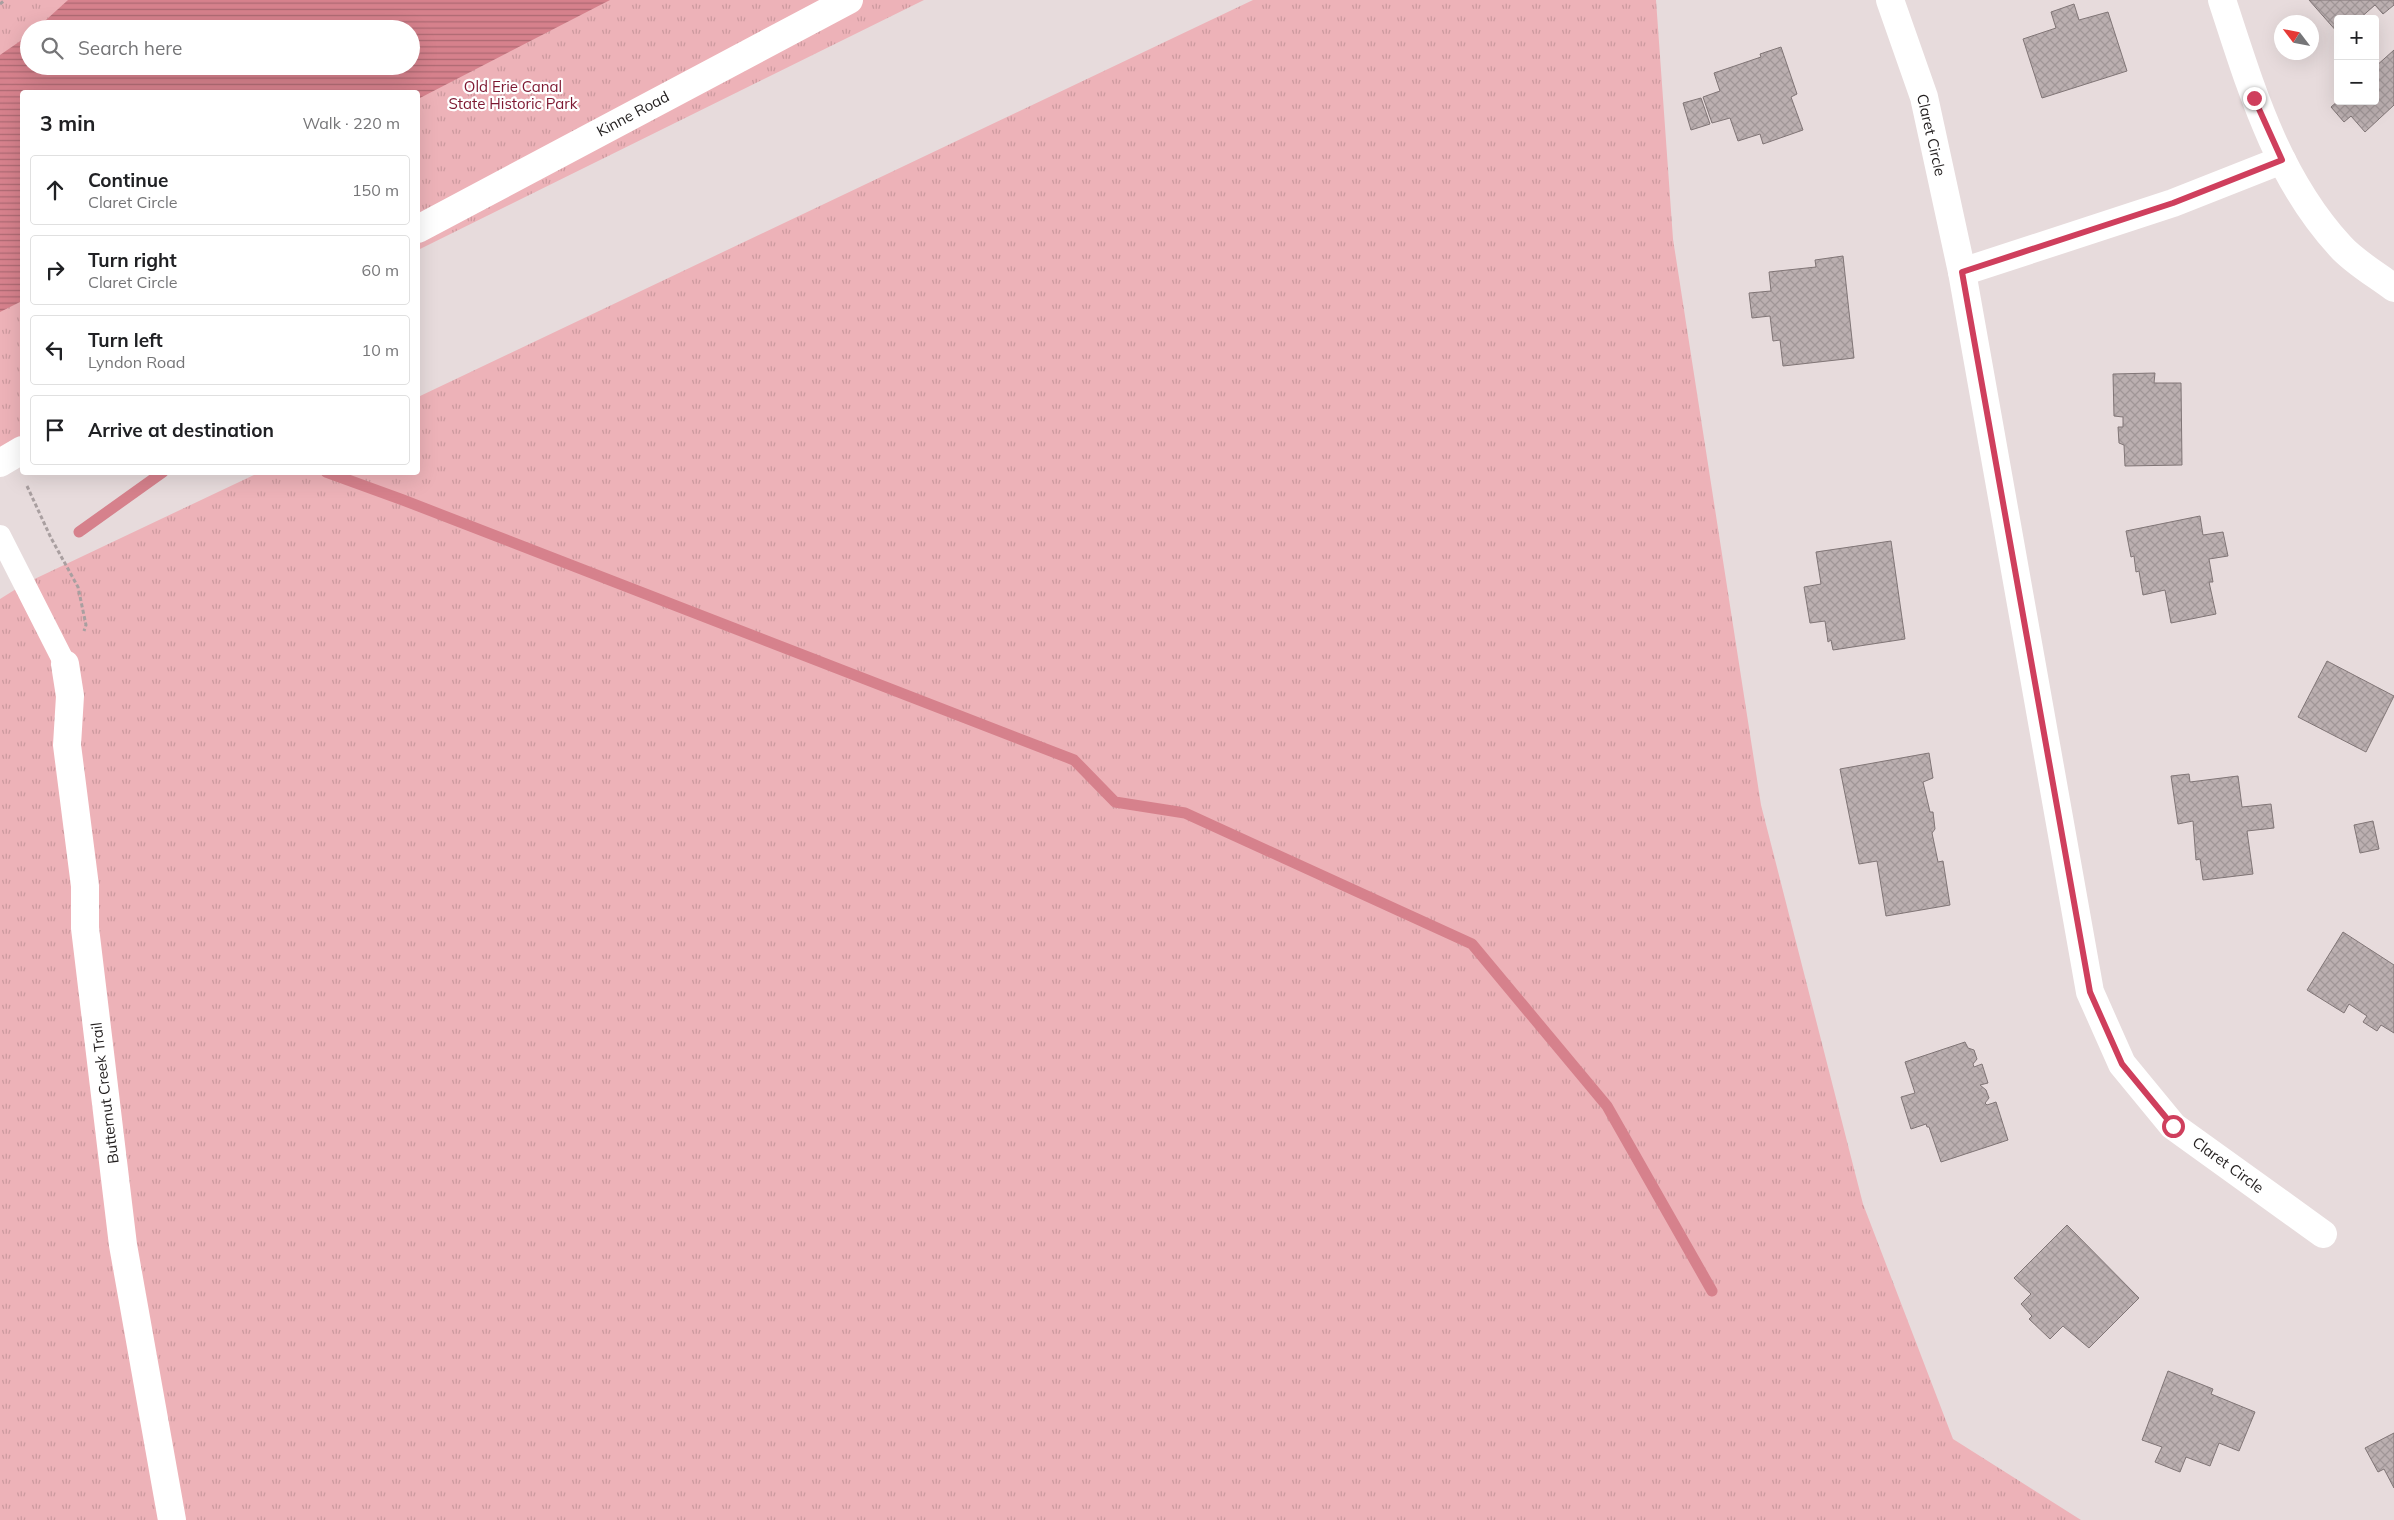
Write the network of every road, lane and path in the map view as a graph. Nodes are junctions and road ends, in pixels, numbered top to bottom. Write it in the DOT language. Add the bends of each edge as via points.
graph roads {
  1 [pos="5,0"];
  2 [pos="849,0"];
  3 [pos="1890,0"];
  4 [pos="2222,0"];
  5 [pos="0,4"];
  6 [pos="2282,160"];
  7 [pos="420,228"];
  8 [pos="1962,272"];
  9 [pos="2394,288"];
  10 [pos="12,456"];
  11 [pos="20,473"];
  12 [pos="21,475"];
  13 [pos="0,536"];
  14 [pos="65,664"];
  15 [pos="2323,1234"];
  16 [pos="172,1520"];
  1 -- 5 [label="path"];
  2 -- 7 [label="street, Kinne Road"];
  3 -- 8 [label="street, Claret Circle" via="1924,97"];
  4 -- 6 [label="street" via="2254,98"];
  6 -- 8 [label="street" via="2173,203"];
  6 -- 9 [label="street" via="2300,197 2341,248"];
  8 -- 15 [label="street, Claret Circle" via="2090,992 2122,1064 2173,1126"];
  10 -- 11 [label="path"];
  12 -- 14 [label="path" via="78,587 86,626"];
  13 -- 14 [label="lane"];
  14 -- 16 [label="street, Butternut Creek Trail" via="70,696 67,745 84,886 85,928 122,1235"];
}
